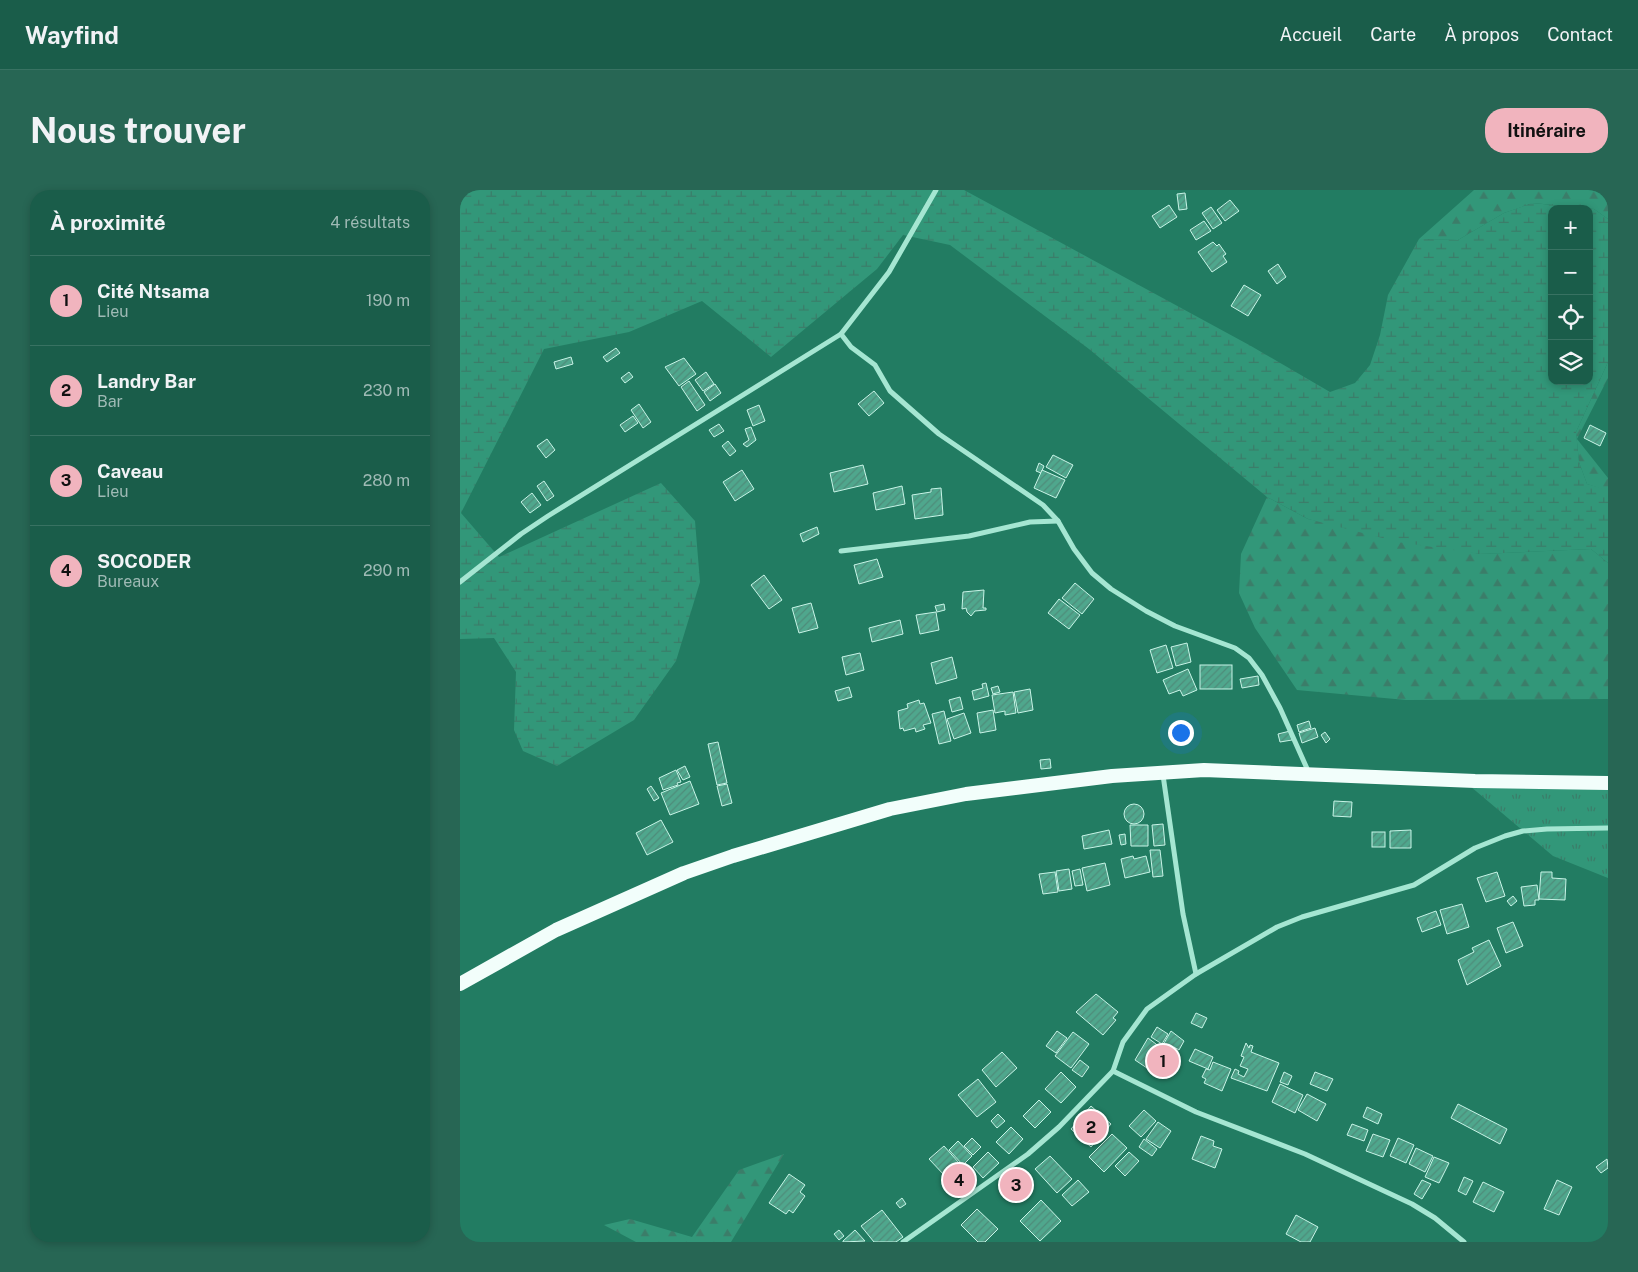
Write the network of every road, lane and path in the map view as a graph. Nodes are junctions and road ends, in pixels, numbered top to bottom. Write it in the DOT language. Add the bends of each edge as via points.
graph roads {
  1 [pos="936,190"];
  2 [pos="841,334"];
  3 [pos="1058,521"];
  4 [pos="841,551"];
  5 [pos="460,582"];
  6 [pos="1162,772"];
  7 [pos="1310,774"];
  8 [pos="1608,783"];
  9 [pos="1608,828"];
  10 [pos="1196,974"];
  11 [pos="460,984"];
  12 [pos="1114,1071"];
  13 [pos="904,1242"];
  14 [pos="1464,1242"];
  1 -- 2 [label="street" via="889,272"];
  2 -- 3 [label="street" via="851,347 875,365 890,391 939,434 1043,505"];
  2 -- 5 [label="street" via="548,516"];
  3 -- 4 [label="street" via="1030,522 969,536"];
  3 -- 7 [label="street" via="1092,573 1111,589 1175,626 1235,648 1249,658 1280,708"];
  6 -- 7 [label="highway" via="1204,770"];
  6 -- 10 [label="street" via="1183,914"];
  6 -- 11 [label="highway" via="1048,783 947,798 890,809 767,845 639,892 556,930"];
  7 -- 8 [label="highway"];
  9 -- 10 [label="street" via="1539,830 1504,836 1475,848 1414,885 1302,917 1277,928"];
  10 -- 12 [label="street" via="1147,1009 1123,1042"];
  12 -- 13 [label="street" via="1060,1127 1028,1154"];
  12 -- 14 [label="street" via="1196,1112 1305,1154 1412,1204"];
}
